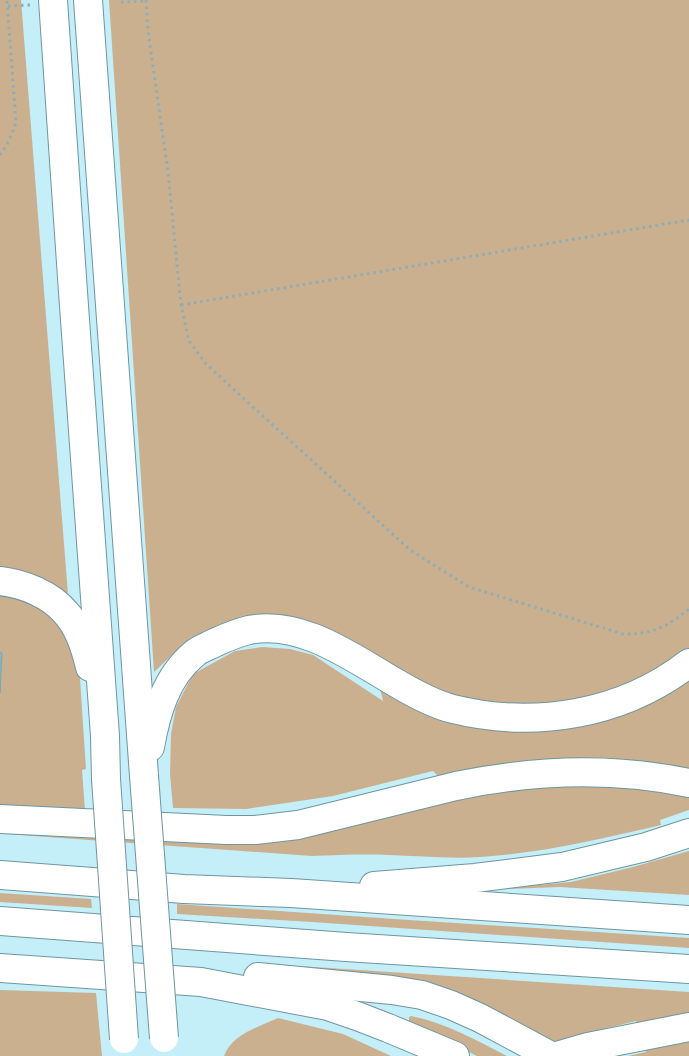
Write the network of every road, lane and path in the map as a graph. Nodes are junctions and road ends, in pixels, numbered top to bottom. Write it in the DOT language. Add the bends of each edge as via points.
graph roads {
  1 [pos="7,0"];
  2 [pos="88,0"];
  3 [pos="146,1"];
  4 [pos="122,2"];
  5 [pos="42,3"];
  6 [pos="8,6"];
  7 [pos="0,155"];
  8 [pos="689,220"];
  9 [pos="181,304"];
  10 [pos="0,581"];
  11 [pos="689,609"];
  12 [pos="689,663"];
  13 [pos="105,736"];
  14 [pos="144,776"];
  15 [pos="689,783"];
  16 [pos="0,819"];
  17 [pos="684,834"];
  18 [pos="0,875"];
  19 [pos="291,893"];
  20 [pos="689,920"];
  21 [pos="0,921"];
  22 [pos="0,968"];
  23 [pos="689,969"];
  24 [pos="201,982"];
  25 [pos="689,1027"];
  26 [pos="124,1047"];
  27 [pos="165,1047"];
  28 [pos="455,1056"];
  29 [pos="551,1056"];
  30 [pos="557,1056"];
  1 -- 6 [label="path"];
  2 -- 14 [label="highway"];
  3 -- 4 [label="path"];
  3 -- 9 [label="path"];
  5 -- 6 [label="path"];
  5 -- 13 [label="highway" via="73,292"];
  6 -- 7 [label="path" via="16,123"];
  8 -- 9 [label="path"];
  9 -- 11 [label="path" via="189,341 206,364 410,550 469,587 623,634 652,632"];
  10 -- 13 [label="highway" via="26,587 47,597 66,613 88,658"];
  12 -- 14 [label="highway" via="661,682 618,703 579,713 517,718 484,715 432,702 308,635 290,630 251,630 232,634 195,652 183,664 164,694"];
  13 -- 26 [label="highway, bridge"];
  14 -- 27 [label="highway, bridge"];
  15 -- 16 [label="highway" via="611,773 564,772 524,776 456,786 298,825 255,830"];
  17 -- 19 [label="highway" via="646,847 535,871"];
  18 -- 19 [label="highway" via="184,889"];
  19 -- 20 [label="highway"];
  21 -- 23 [label="highway"];
  22 -- 24 [label="highway"];
  24 -- 28 [label="highway" via="328,1006"];
  24 -- 29 [label="highway" via="258,977 422,995 480,1018"];
  25 -- 30 [label="highway"];
}
